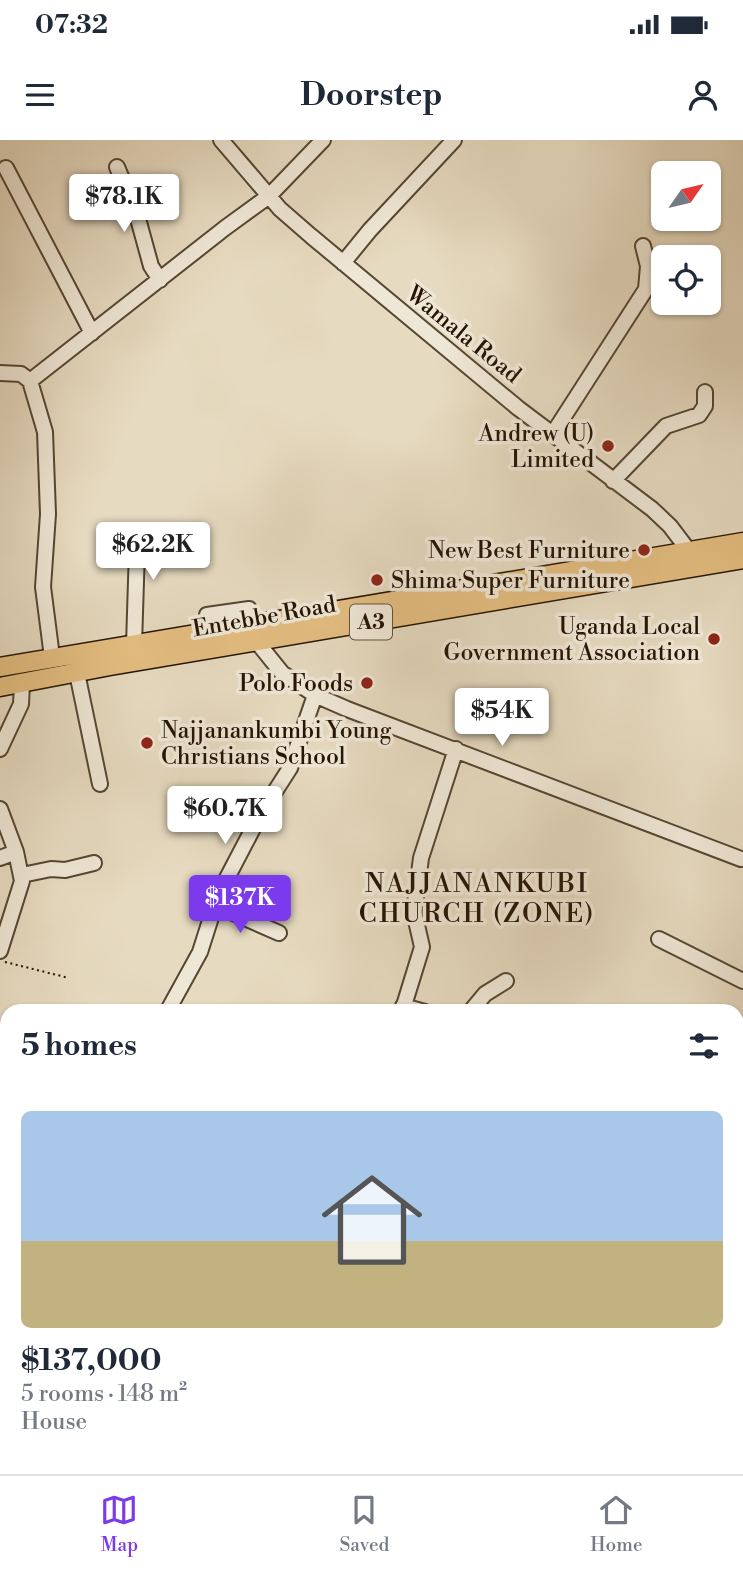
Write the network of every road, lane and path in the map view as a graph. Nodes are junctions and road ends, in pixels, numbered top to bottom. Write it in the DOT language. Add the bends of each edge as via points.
graph roads {
  1 [pos="221,140"];
  2 [pos="323,140"];
  3 [pos="453,140"];
  4 [pos="117,167"];
  5 [pos="6,168"];
  6 [pos="269,196"];
  7 [pos="643,246"];
  8 [pos="343,263"];
  9 [pos="160,280"];
  10 [pos="92,333"];
  11 [pos="0,373"];
  12 [pos="30,381"];
  13 [pos="705,392"];
  14 [pos="552,435"];
  15 [pos="612,481"];
  16 [pos="189,534"];
  17 [pos="743,542"];
  18 [pos="689,551"];
  19 [pos="743,559"];
  20 [pos="257,633"];
  21 [pos="134,645"];
  22 [pos="52,657"];
  23 [pos="0,667"];
  24 [pos="77,673"];
  25 [pos="22,684"];
  26 [pos="0,687"];
  27 [pos="314,695"];
  28 [pos="0,749"];
  29 [pos="456,749"];
  30 [pos="100,784"];
  31 [pos="0,809"];
  32 [pos="16,852"];
  33 [pos="0,858"];
  34 [pos="741,859"];
  35 [pos="94,863"];
  36 [pos="22,875"];
  37 [pos="215,905"];
  38 [pos="279,933"];
  39 [pos="659,939"];
  40 [pos="0,951"];
  41 [pos="0,960"];
  42 [pos="69,978"];
  43 [pos="506,981"];
  44 [pos="743,981"];
  45 [pos="171,1004"];
  46 [pos="404,1004"];
  47 [pos="477,1004"];
  1 -- 6 [label="street, Wamala Road"];
  2 -- 6 [label="street"];
  3 -- 8 [label="street"];
  4 -- 9 [label="street"];
  5 -- 10 [label="street"];
  6 -- 8 [label="street, Wamala Road"];
  6 -- 9 [label="street"];
  7 -- 14 [label="street" via="648,266 646,289"];
  8 -- 14 [label="street, Wamala Road"];
  9 -- 10 [label="street"];
  10 -- 12 [label="street"];
  11 -- 12 [label="street" via="21,374"];
  12 -- 22 [label="street" via="45,432 48,514 43,587"];
  13 -- 15 [label="street" via="705,406 699,415 666,426"];
  14 -- 15 [label="street, Wamala Road"];
  15 -- 18 [label="street, Wamala Road" via="652,509"];
  16 -- 21 [label="street" via="152,536 137,549"];
  17 -- 18 [label="main road, Entebbe Road / A3"];
  18 -- 20 [label="main road, Entebbe Road / A3"];
  19 -- 20 [label="main road, Entebbe Road / A3"];
  20 -- 21 [label="main road, Entebbe Road / A3" via="204,633"];
  20 -- 24 [label="main road, Entebbe Road / A3"];
  20 -- 27 [label="street" via="282,673"];
  21 -- 22 [label="main road, Entebbe Road / A3"];
  22 -- 23 [label="main road, Entebbe Road / A3"];
  24 -- 25 [label="main road, Entebbe Road / A3"];
  24 -- 30 [label="street"];
  25 -- 26 [label="main road, Entebbe Road / A3"];
  25 -- 28 [label="street" via="21,704"];
  27 -- 29 [label="street"];
  27 -- 37 [label="street" via="290,768 260,815"];
  29 -- 34 [label="street"];
  29 -- 46 [label="street" via="421,858 414,912 422,947"];
  31 -- 32 [label="street"];
  32 -- 33 [label="street"];
  32 -- 36 [label="street"];
  35 -- 36 [label="street"];
  36 -- 40 [label="street"];
  37 -- 38 [label="street"];
  37 -- 45 [label="street" via="200,951"];
  39 -- 44 [label="street"];
  41 -- 42 [label="path"];
  43 -- 47 [label="street"];
}
